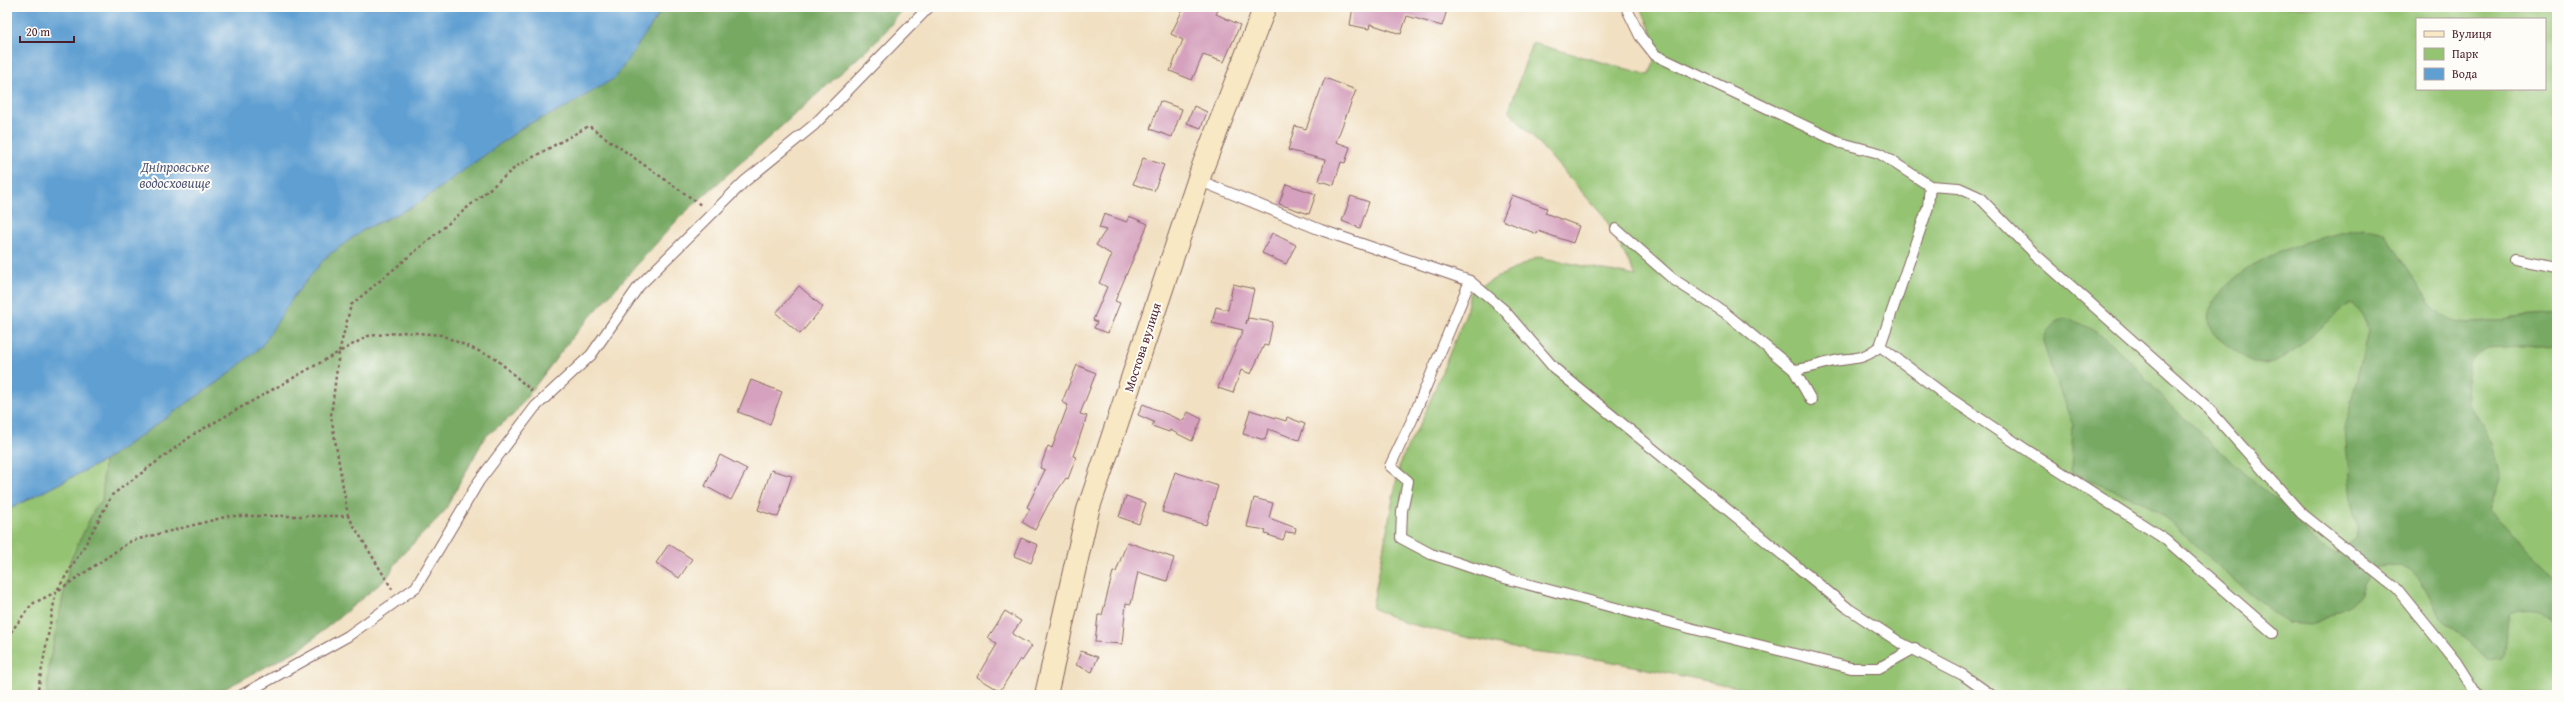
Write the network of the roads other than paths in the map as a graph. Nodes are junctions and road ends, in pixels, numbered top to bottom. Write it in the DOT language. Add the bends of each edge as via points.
graph roads {
  1 [pos="929,7"];
  2 [pos="1265,7"];
  3 [pos="1626,7"];
  4 [pos="1198,180"];
  5 [pos="1930,186"];
  6 [pos="1616,229"];
  7 [pos="2515,260"];
  8 [pos="2557,267"];
  9 [pos="1470,281"];
  10 [pos="1880,346"];
  11 [pos="1794,370"];
  12 [pos="1811,400"];
  13 [pos="2273,633"];
  14 [pos="1915,648"];
  15 [pos="242,695"];
  16 [pos="1046,695"];
  17 [pos="1991,695"];
  18 [pos="2477,695"];
  1 -- 15 [label="lane" via="814,125 744,182 639,286 591,355 543,400 479,481 416,587 348,636"];
  2 -- 4 [label="street, Мостова вулиця"];
  3 -- 5 [label="lane" via="1640,36 1655,55 1841,143 1879,153"];
  4 -- 9 [label="lane" via="1321,230"];
  4 -- 16 [label="street, Мостова вулиця" via="1088,510"];
  5 -- 10 [label="lane" via="1928,207"];
  5 -- 18 [label="lane" via="1960,188 1979,197 2035,254 2206,406 2301,514 2398,589 2456,662"];
  6 -- 11 [label="lane" via="1673,279 1724,312"];
  7 -- 8 [label="lane"];
  9 -- 14 [label="lane" via="1504,310 1554,368 1591,399 1849,609 1899,642"];
  9 -- 14 [label="lane" via="1390,466 1408,481 1402,511 1401,538 1431,554 1497,576 1851,668 1879,668"];
  10 -- 11 [label="lane" via="1867,357 1832,361 1807,369"];
  10 -- 13 [label="lane" via="2015,443 2165,539"];
  11 -- 12 [label="lane"];
  14 -- 17 [label="lane" via="1963,675"];
}
